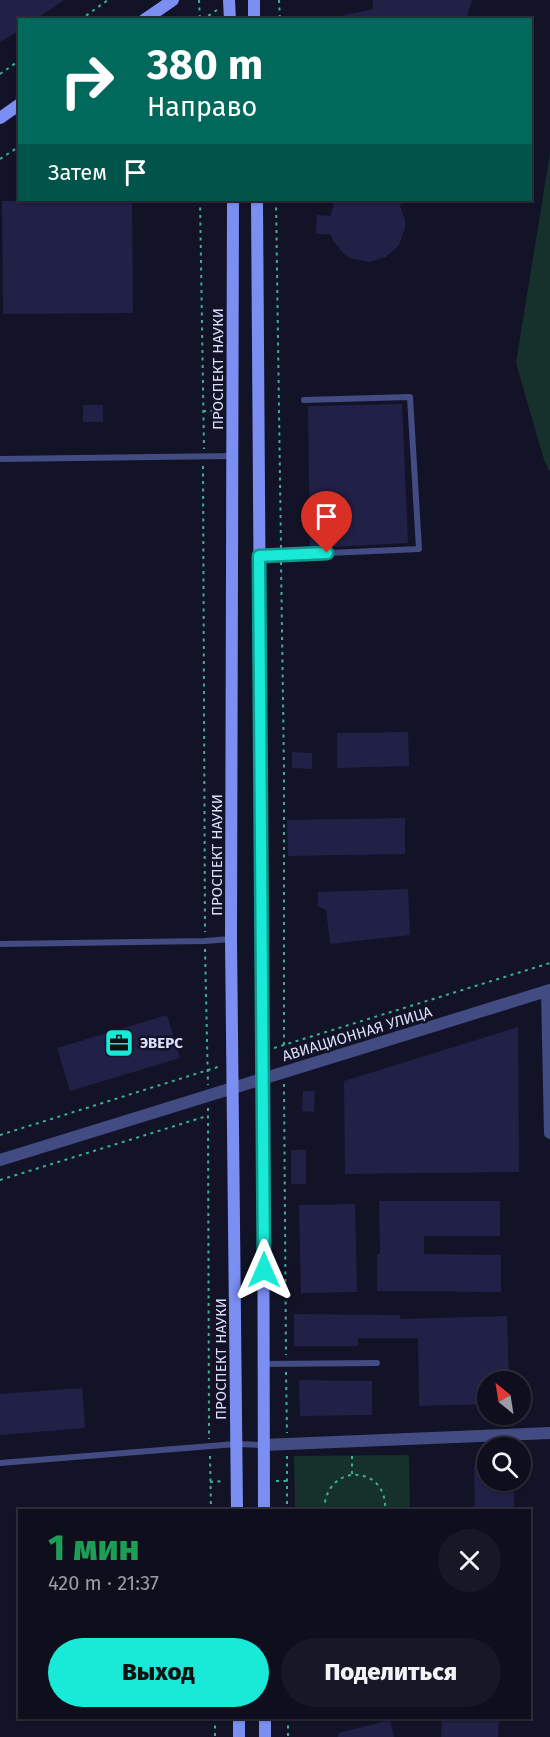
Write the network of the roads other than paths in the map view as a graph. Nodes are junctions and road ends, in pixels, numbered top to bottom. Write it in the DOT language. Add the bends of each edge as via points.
graph roads {
  1 [pos="173,0"];
  2 [pos="229,0"];
  3 [pos="254,0"];
  4 [pos="147,18"];
  5 [pos="230,18"];
  6 [pos="254,18"];
  7 [pos="18,105"];
  8 [pos="0,118"];
  9 [pos="233,201"];
  10 [pos="257,201"];
  11 [pos="304,400"];
  12 [pos="233,456"];
  13 [pos="0,459"];
  14 [pos="259,556"];
  15 [pos="231,939"];
  16 [pos="0,944"];
  17 [pos="548,990"];
  18 [pos="263,1078"];
  19 [pos="233,1088"];
  20 [pos="550,1133"];
  21 [pos="0,1160"];
  22 [pos="377,1363"];
  23 [pos="264,1364"];
  24 [pos="550,1433"];
  25 [pos="236,1444"];
  26 [pos="263,1445"];
  27 [pos="0,1463"];
  28 [pos="237,1509"];
  29 [pos="264,1509"];
  30 [pos="239,1719"];
  31 [pos="265,1719"];
  32 [pos="239,1737"];
  33 [pos="265,1737"];
  1 -- 4 [label="street"];
  2 -- 5 [label="street"];
  3 -- 6 [label="street"];
  7 -- 8 [label="street"];
  9 -- 12 [label="street, ПРОСПЕКТ НАУКИ"];
  10 -- 14 [label="street"];
  11 -- 14 [label="lane" via="410,397 419,549"];
  12 -- 13 [label="lane"];
  12 -- 15 [label="street, ПРОСПЕКТ НАУКИ"];
  14 -- 18 [label="street"];
  15 -- 16 [label="lane"];
  15 -- 19 [label="street, ПРОСПЕКТ НАУКИ"];
  17 -- 18 [label="street, АВИАЦИОННАЯ УЛИЦА"];
  17 -- 20 [label="street"];
  18 -- 19 [label="street, АВИАЦИОННАЯ УЛИЦА"];
  18 -- 23 [label="street"];
  19 -- 21 [label="street, АВИАЦИОННАЯ УЛИЦА"];
  19 -- 25 [label="street, ПРОСПЕКТ НАУКИ"];
  22 -- 23 [label="lane"];
  23 -- 26 [label="street"];
  24 -- 26 [label="street"];
  25 -- 26 [label="lane"];
  25 -- 27 [label="lane"];
  25 -- 28 [label="street, ПРОСПЕКТ НАУКИ"];
  26 -- 29 [label="street"];
  30 -- 32 [label="street"];
  31 -- 33 [label="street"];
}
